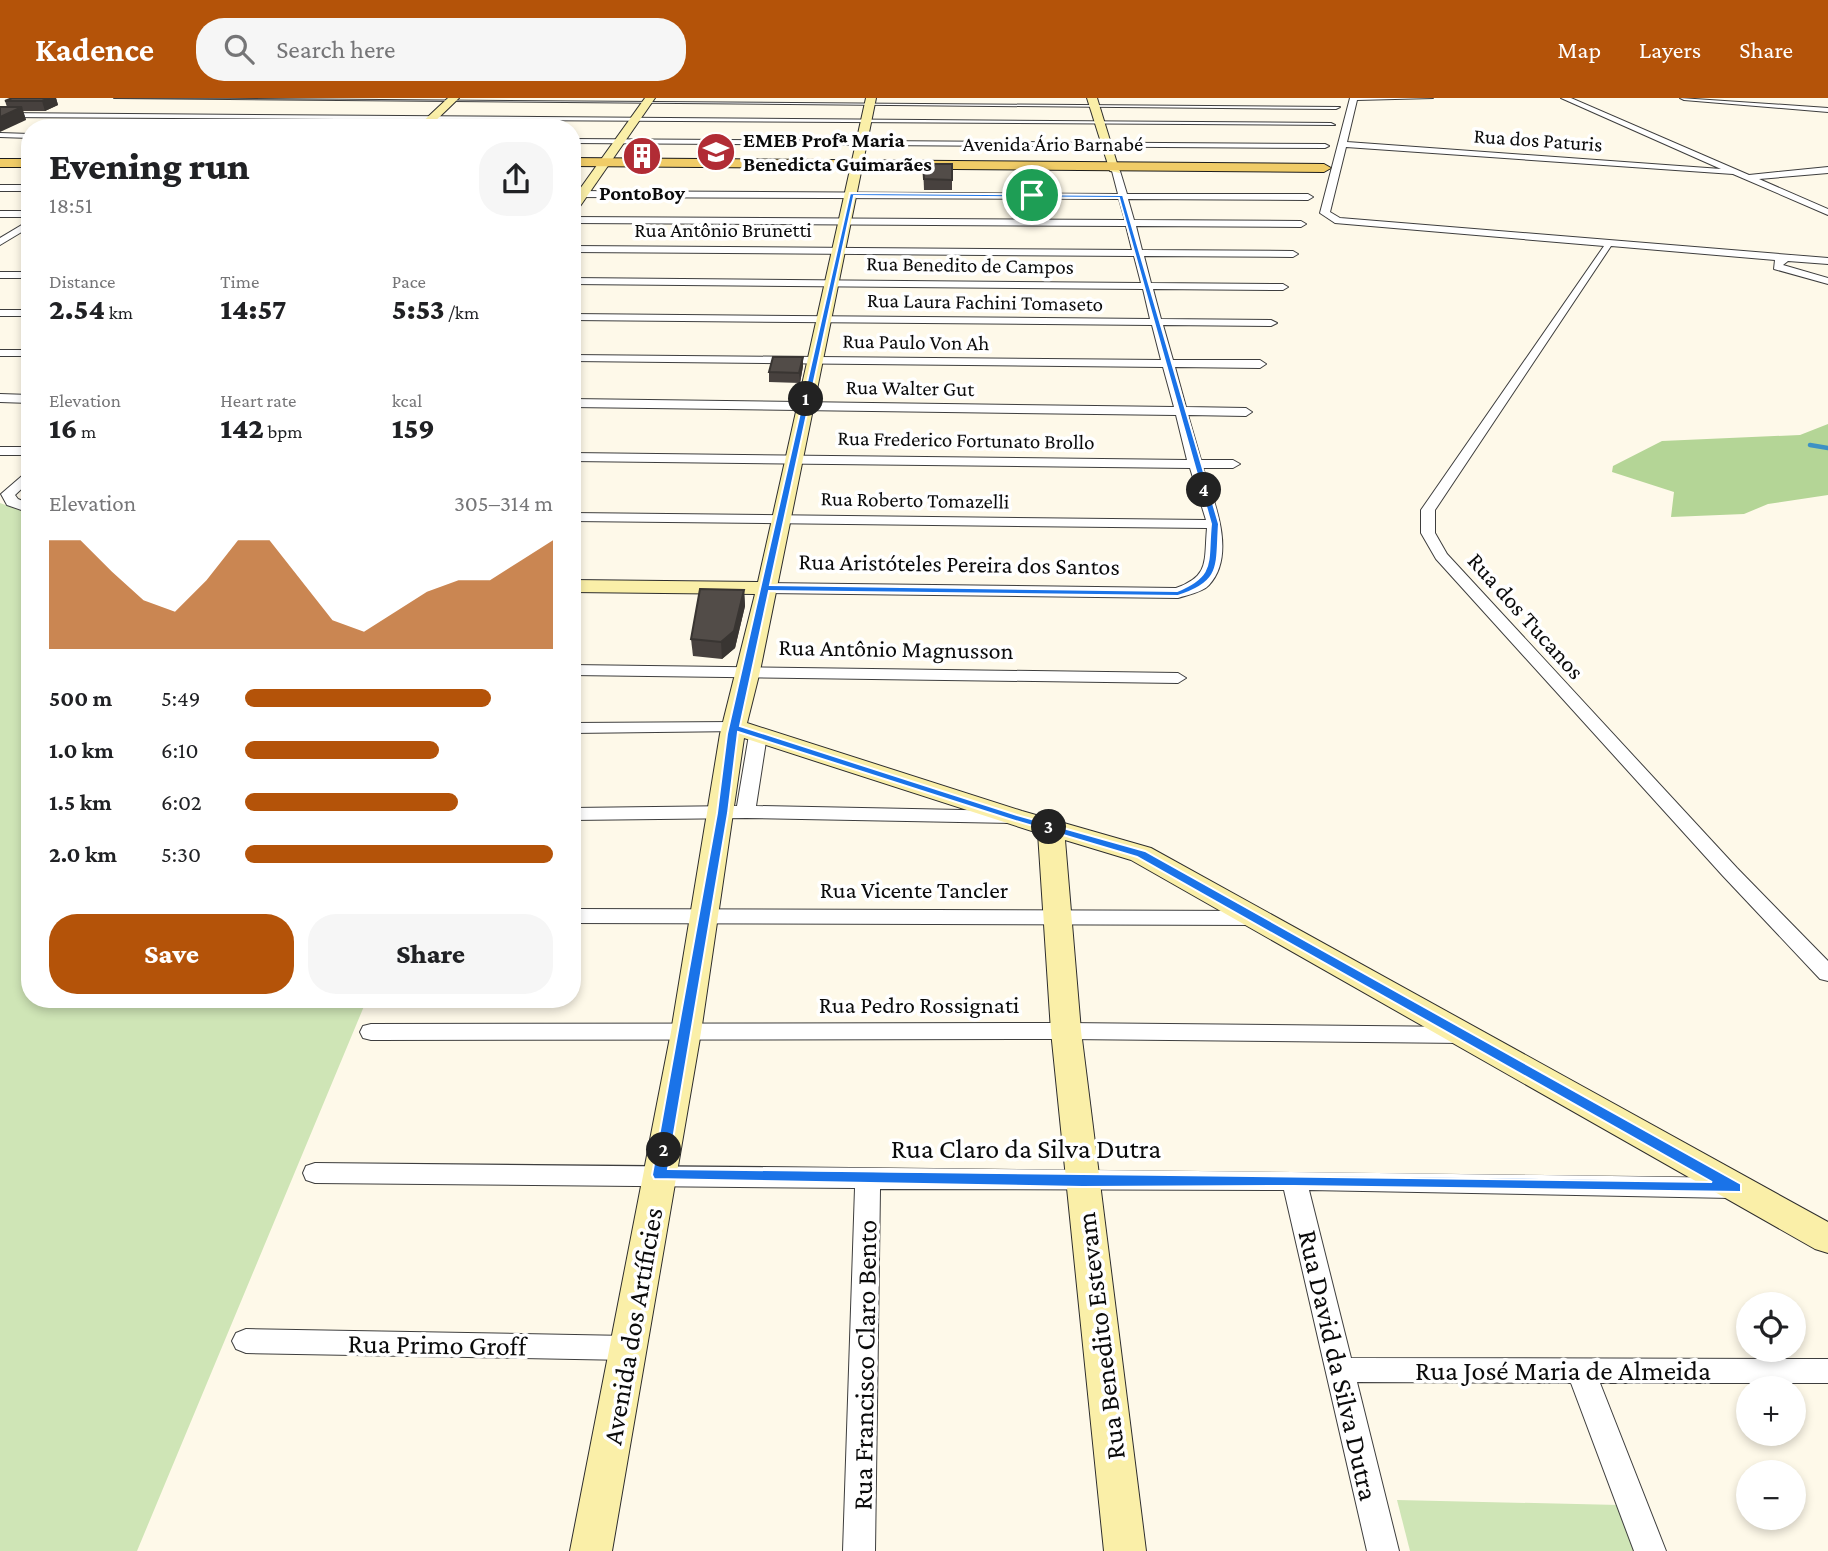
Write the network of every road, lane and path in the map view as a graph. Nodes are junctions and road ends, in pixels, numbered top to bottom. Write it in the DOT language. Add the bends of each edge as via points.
graph roads {
  1 [pos="118,98"];
  2 [pos="233,98"];
  3 [pos="1429,98"];
  4 [pos="1566,98"];
  5 [pos="1684,98"];
  6 [pos="452,99"];
  7 [pos="648,100"];
  8 [pos="1355,100"];
  9 [pos="1378,100"];
  10 [pos="870,101"];
  11 [pos="1093,102"];
  12 [pos="97,104"];
  13 [pos="1336,107"];
  14 [pos="1828,110"];
  15 [pos="0,115"];
  16 [pos="73,116"];
  17 [pos="203,117"];
  18 [pos="200,119"];
  19 [pos="431,119"];
  20 [pos="581,120"];
  21 [pos="634,121"];
  22 [pos="866,122"];
  23 [pos="1099,124"];
  24 [pos="1331,125"];
  25 [pos="0,135"];
  26 [pos="21,136"];
  27 [pos="581,141"];
  28 [pos="620,141"];
  29 [pos="861,144"];
  30 [pos="1343,144"];
  31 [pos="1105,145"];
  32 [pos="1325,146"];
  33 [pos="0,160"];
  34 [pos="21,161"];
  35 [pos="581,163"];
  36 [pos="603,165"];
  37 [pos="581,167"];
  38 [pos="856,167"];
  39 [pos="1115,168"];
  40 [pos="1324,170"];
  41 [pos="1828,170"];
  42 [pos="1731,172"];
  43 [pos="1750,178"];
  44 [pos="0,188"];
  45 [pos="21,188"];
  46 [pos="581,191"];
  47 [pos="581,194"];
  48 [pos="852,194"];
  49 [pos="1122,196"];
  50 [pos="1308,197"];
  51 [pos="1828,212"];
  52 [pos="0,214"];
  53 [pos="21,214"];
  54 [pos="581,220"];
  55 [pos="845,221"];
  56 [pos="1130,223"];
  57 [pos="1301,224"];
  58 [pos="21,229"];
  59 [pos="1580,240"];
  60 [pos="0,242"];
  61 [pos="20,243"];
  62 [pos="1632,244"];
  63 [pos="1607,248"];
  64 [pos="581,249"];
  65 [pos="839,250"];
  66 [pos="1714,251"];
  67 [pos="1139,253"];
  68 [pos="1293,254"];
  69 [pos="1799,259"];
  70 [pos="1828,261"];
  71 [pos="1783,269"];
  72 [pos="0,275"];
  73 [pos="21,275"];
  74 [pos="581,281"];
  75 [pos="1828,281"];
  76 [pos="830,282"];
  77 [pos="1149,286"];
  78 [pos="1283,287"];
  79 [pos="0,313"];
  80 [pos="21,313"];
  81 [pos="581,317"];
  82 [pos="824,319"];
  83 [pos="1156,323"];
  84 [pos="1271,323"];
  85 [pos="0,353"];
  86 [pos="21,353"];
  87 [pos="581,358"];
  88 [pos="815,361"];
  89 [pos="1169,364"];
  90 [pos="1260,364"];
  91 [pos="0,398"];
  92 [pos="21,399"];
  93 [pos="581,403"];
  94 [pos="805,406"];
  95 [pos="1182,412"];
  96 [pos="1246,412"];
  97 [pos="0,451"];
  98 [pos="21,452"];
  99 [pos="581,457"];
  100 [pos="793,459"];
  101 [pos="1195,463"];
  102 [pos="1233,464"];
  103 [pos="21,482"];
  104 [pos="21,506"];
  105 [pos="581,517"];
  106 [pos="781,519"];
  107 [pos="1215,524"];
  108 [pos="581,586"];
  109 [pos="765,588"];
  110 [pos="581,670"];
  111 [pos="749,671"];
  112 [pos="1178,678"];
  113 [pos="581,728"];
  114 [pos="746,731"];
  115 [pos="734,812"];
  116 [pos="581,814"];
  117 [pos="1013,817"];
  118 [pos="1051,828"];
  119 [pos="581,916"];
  120 [pos="705,916"];
  121 [pos="1059,917"];
  122 [pos="1256,918"];
  123 [pos="1828,974"];
  124 [pos="1066,1031"];
  125 [pos="371,1032"];
  126 [pos="686,1032"];
  127 [pos="1467,1035"];
  128 [pos="315,1173"];
  129 [pos="659,1175"];
  130 [pos="868,1178"];
  131 [pos="1294,1180"];
  132 [pos="1082,1181"];
  133 [pos="1736,1188"];
  134 [pos="1828,1239"];
  135 [pos="246,1341"];
  136 [pos="628,1348"];
  137 [pos="1580,1369"];
  138 [pos="1340,1370"];
  139 [pos="1828,1371"];
  140 [pos="591,1551"];
  141 [pos="859,1551"];
  142 [pos="1125,1551"];
  143 [pos="1383,1551"];
  144 [pos="1650,1551"];
  1 -- 2 [label="street"];
  2 -- 6 [label="street"];
  2 -- 17 [label="street"];
  3 -- 9 [label="street"];
  4 -- 42 [label="street"];
  5 -- 14 [label="street"];
  6 -- 7 [label="street"];
  6 -- 19 [label="street"];
  7 -- 10 [label="street"];
  7 -- 21 [label="street"];
  8 -- 9 [label="street"];
  8 -- 30 [label="street"];
  10 -- 11 [label="street"];
  10 -- 22 [label="street, Avenida dos Artíficies"];
  11 -- 13 [label="street"];
  11 -- 23 [label="street"];
  12 -- 16 [label="street"];
  15 -- 16 [label="street"];
  16 -- 17 [label="street"];
  17 -- 18 [label="street"];
  17 -- 19 [label="street"];
  20 -- 21 [label="street"];
  21 -- 22 [label="street"];
  21 -- 28 [label="street"];
  22 -- 23 [label="street"];
  22 -- 29 [label="street, Avenida dos Artíficies"];
  23 -- 24 [label="street"];
  23 -- 31 [label="street"];
  25 -- 26 [label="street"];
  27 -- 28 [label="street"];
  28 -- 29 [label="street"];
  28 -- 36 [label="street"];
  29 -- 31 [label="street"];
  29 -- 38 [label="street, Avenida dos Artíficies"];
  30 -- 42 [label="street, Rua dos Paturis"];
  30 -- 59 [label="street" via="1325,213 1338,221"];
  31 -- 32 [label="street"];
  31 -- 39 [label="street"];
  33 -- 34 [label="main road"];
  35 -- 36 [label="main road, Avenida Ário Barnabé"];
  36 -- 37 [label="main road, Avenida Ário Barnabé"];
  36 -- 38 [label="main road, Avenida Ário Barnabé"];
  36 -- 46 [label="street"];
  38 -- 39 [label="main road, Avenida Ário Barnabé"];
  38 -- 48 [label="street, Avenida dos Artíficies"];
  39 -- 40 [label="main road, Avenida Ário Barnabé"];
  39 -- 49 [label="street"];
  41 -- 43 [label="street"];
  42 -- 43 [label="street"];
  43 -- 51 [label="street"];
  44 -- 45 [label="street"];
  47 -- 48 [label="street"];
  48 -- 49 [label="street"];
  48 -- 55 [label="street, Avenida dos Artíficies"];
  49 -- 50 [label="street"];
  49 -- 56 [label="street"];
  52 -- 53 [label="street"];
  54 -- 55 [label="street"];
  55 -- 56 [label="street"];
  55 -- 65 [label="street, Avenida dos Artíficies"];
  56 -- 57 [label="street"];
  56 -- 67 [label="street"];
  58 -- 60 [label="street"];
  59 -- 62 [label="street"];
  59 -- 63 [label="street"];
  60 -- 61 [label="street"];
  62 -- 63 [label="street"];
  62 -- 66 [label="street"];
  63 -- 123 [label="street, Rua dos Tucanos" via="1428,510 1428,533 1441,556"];
  64 -- 65 [label="street, Rua Antônio Brunetti"];
  65 -- 67 [label="street, Rua Antônio Brunetti"];
  65 -- 76 [label="street, Avenida dos Artíficies"];
  66 -- 69 [label="street"];
  66 -- 71 [label="street"];
  67 -- 68 [label="street, Rua Antônio Brunetti"];
  67 -- 77 [label="street"];
  69 -- 70 [label="street"];
  69 -- 71 [label="street" via="1779,261 1778,267"];
  71 -- 75 [label="street"];
  72 -- 73 [label="street"];
  74 -- 76 [label="street, Rua Benedito de Campos"];
  76 -- 77 [label="street, Rua Benedito de Campos"];
  76 -- 82 [label="street, Avenida dos Artíficies"];
  77 -- 78 [label="street, Rua Benedito de Campos"];
  77 -- 83 [label="street"];
  79 -- 80 [label="street"];
  81 -- 82 [label="street, Rua Laura Fachini Tomaseto"];
  82 -- 83 [label="street, Rua Laura Fachini Tomaseto"];
  82 -- 88 [label="street, Avenida dos Artíficies"];
  83 -- 84 [label="street, Rua Laura Fachini Tomaseto"];
  83 -- 89 [label="street"];
  85 -- 86 [label="street"];
  87 -- 88 [label="street, Rua Paulo Von Ah"];
  88 -- 89 [label="street, Rua Paulo Von Ah"];
  88 -- 94 [label="street, Avenida dos Artíficies"];
  89 -- 90 [label="street, Rua Paulo Von Ah"];
  89 -- 95 [label="street"];
  91 -- 92 [label="street"];
  93 -- 94 [label="street, Rua Walter Gut"];
  94 -- 95 [label="street, Rua Walter Gut"];
  94 -- 100 [label="street, Avenida dos Artíficies"];
  95 -- 96 [label="street, Rua Walter Gut"];
  95 -- 101 [label="street"];
  97 -- 98 [label="street"];
  99 -- 100 [label="street, Rua Frederico Fortunato Brollo"];
  100 -- 101 [label="street, Rua Frederico Fortunato Brollo"];
  100 -- 106 [label="street, Avenida dos Artíficies"];
  101 -- 102 [label="street, Rua Frederico Fortunato Brollo"];
  101 -- 107 [label="street"];
  103 -- 104 [label="street" via="8,494"];
  105 -- 106 [label="street, Rua Roberto Tomazelli"];
  106 -- 107 [label="street, Rua Roberto Tomazelli"];
  106 -- 109 [label="street, Avenida dos Artíficies"];
  107 -- 109 [label="street, Rua Aristóteles Pereira dos Santos" via="1211,569 1202,584 1178,593"];
  108 -- 109 [label="street, Rua Aristóteles Pereira dos Santos"];
  109 -- 111 [label="street, Avenida dos Artíficies"];
  110 -- 111 [label="street, Rua Antônio Magnusson"];
  111 -- 112 [label="street, Rua Antônio Magnusson"];
  111 -- 114 [label="street, Avenida dos Artíficies"];
  113 -- 114 [label="street"];
  114 -- 115 [label="street, Avenida dos Artíficies"];
  114 -- 117 [label="street"];
  115 -- 116 [label="street"];
  115 -- 117 [label="street"];
  115 -- 120 [label="street, Avenida dos Artíficies"];
  117 -- 118 [label="street"];
  118 -- 121 [label="street, Rua Benedito Estevam"];
  118 -- 122 [label="street" via="1141,854"];
  119 -- 120 [label="street, Rua Vicente Tancler"];
  120 -- 121 [label="street, Rua Vicente Tancler"];
  120 -- 126 [label="street, Avenida dos Artíficies"];
  121 -- 122 [label="street, Rua Vicente Tancler"];
  121 -- 124 [label="street, Rua Benedito Estevam"];
  122 -- 127 [label="street"];
  124 -- 126 [label="street, Rua Pedro Rossignati"];
  124 -- 127 [label="street, Rua Pedro Rossignati"];
  124 -- 132 [label="street, Rua Benedito Estevam"];
  125 -- 126 [label="street, Rua Pedro Rossignati"];
  126 -- 129 [label="street, Avenida dos Artíficies"];
  127 -- 133 [label="street"];
  128 -- 129 [label="street, Rua Claro da Silva Dutra"];
  129 -- 130 [label="street, Rua Claro da Silva Dutra"];
  129 -- 136 [label="street, Avenida dos Artíficies"];
  130 -- 132 [label="street, Rua Claro da Silva Dutra"];
  130 -- 141 [label="street, Rua Francisco Claro Bento"];
  131 -- 132 [label="street, Rua Claro da Silva Dutra"];
  131 -- 133 [label="street, Rua Claro da Silva Dutra"];
  131 -- 138 [label="street, Rua David da Silva Dutra"];
  132 -- 142 [label="street, Rua Benedito Estevam"];
  133 -- 134 [label="street"];
  135 -- 136 [label="street, Rua Primo Groff"];
  136 -- 140 [label="street, Avenida dos Artíficies"];
  137 -- 138 [label="street, Rua José Maria de Almeida"];
  137 -- 139 [label="street, Rua José Maria de Almeida"];
  137 -- 144 [label="street"];
  138 -- 143 [label="street, Rua David da Silva Dutra"];
}
